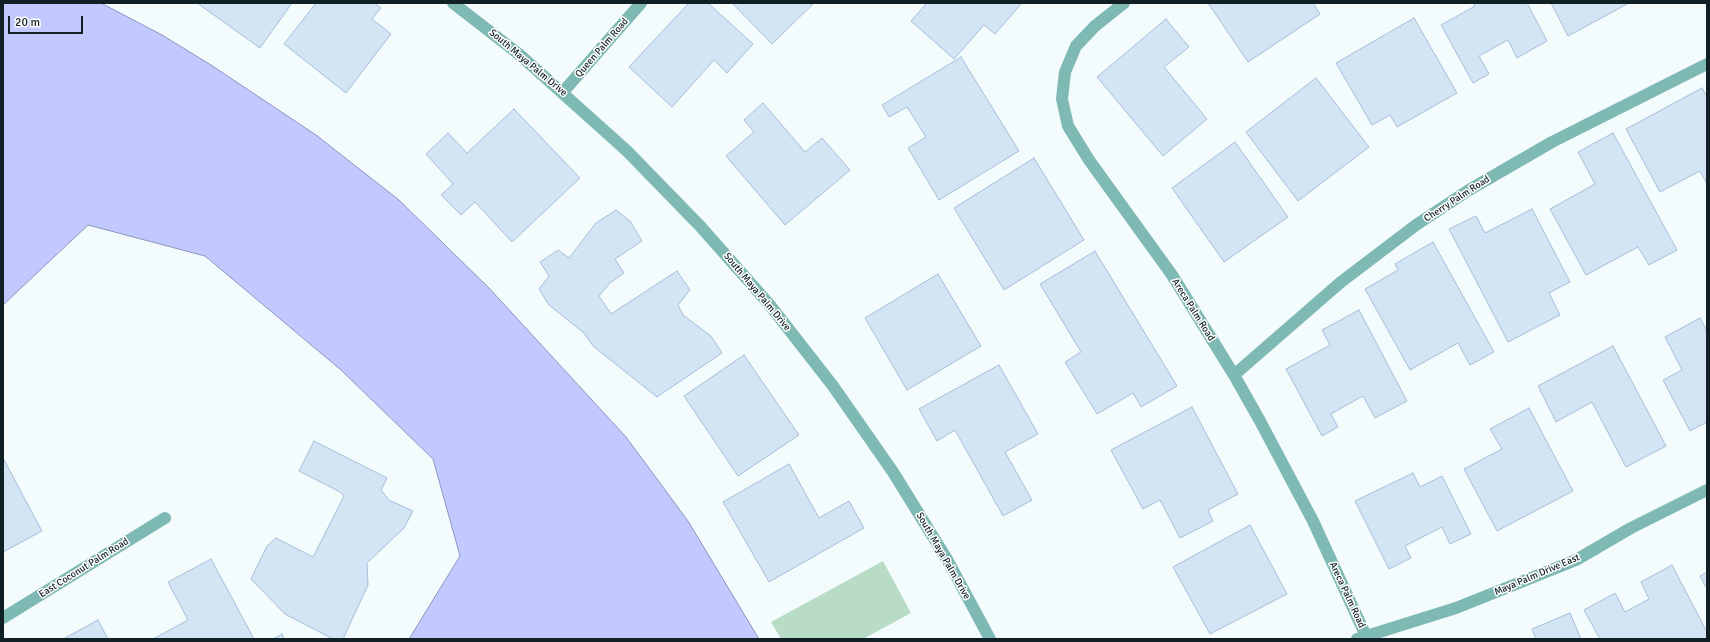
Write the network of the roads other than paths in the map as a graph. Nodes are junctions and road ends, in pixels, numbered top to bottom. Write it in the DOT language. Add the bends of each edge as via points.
graph roads {
  1 [pos="453,3"];
  2 [pos="641,3"];
  3 [pos="1124,3"];
  4 [pos="1707,64"];
  5 [pos="563,92"];
  6 [pos="1234,375"];
  7 [pos="1707,490"];
  8 [pos="165,518"];
  9 [pos="3,618"];
  10 [pos="1362,638"];
  11 [pos="990,639"];
  1 -- 5 [label="street, South Maya Palm Drive"];
  2 -- 5 [label="street, Queen Palm Road"];
  3 -- 6 [label="street, Areca Palm Road" via="1095,26 1076,46 1065,72 1063,86 1062,99 1068,126 1089,160 1172,275"];
  4 -- 6 [label="street, Cherry Palm Road" via="1552,142 1462,194 1341,282"];
  5 -- 11 [label="street, South Maya Palm Drive" via="627,151 700,226 769,304 833,386 893,472 948,561"];
  6 -- 10 [label="street, Areca Palm Road" via="1313,521"];
  7 -- 10 [label="street, Maya Palm Drive East" via="1630,528 1576,560 1456,608"];
  8 -- 9 [label="street, East Coconut Palm Road"];
}
